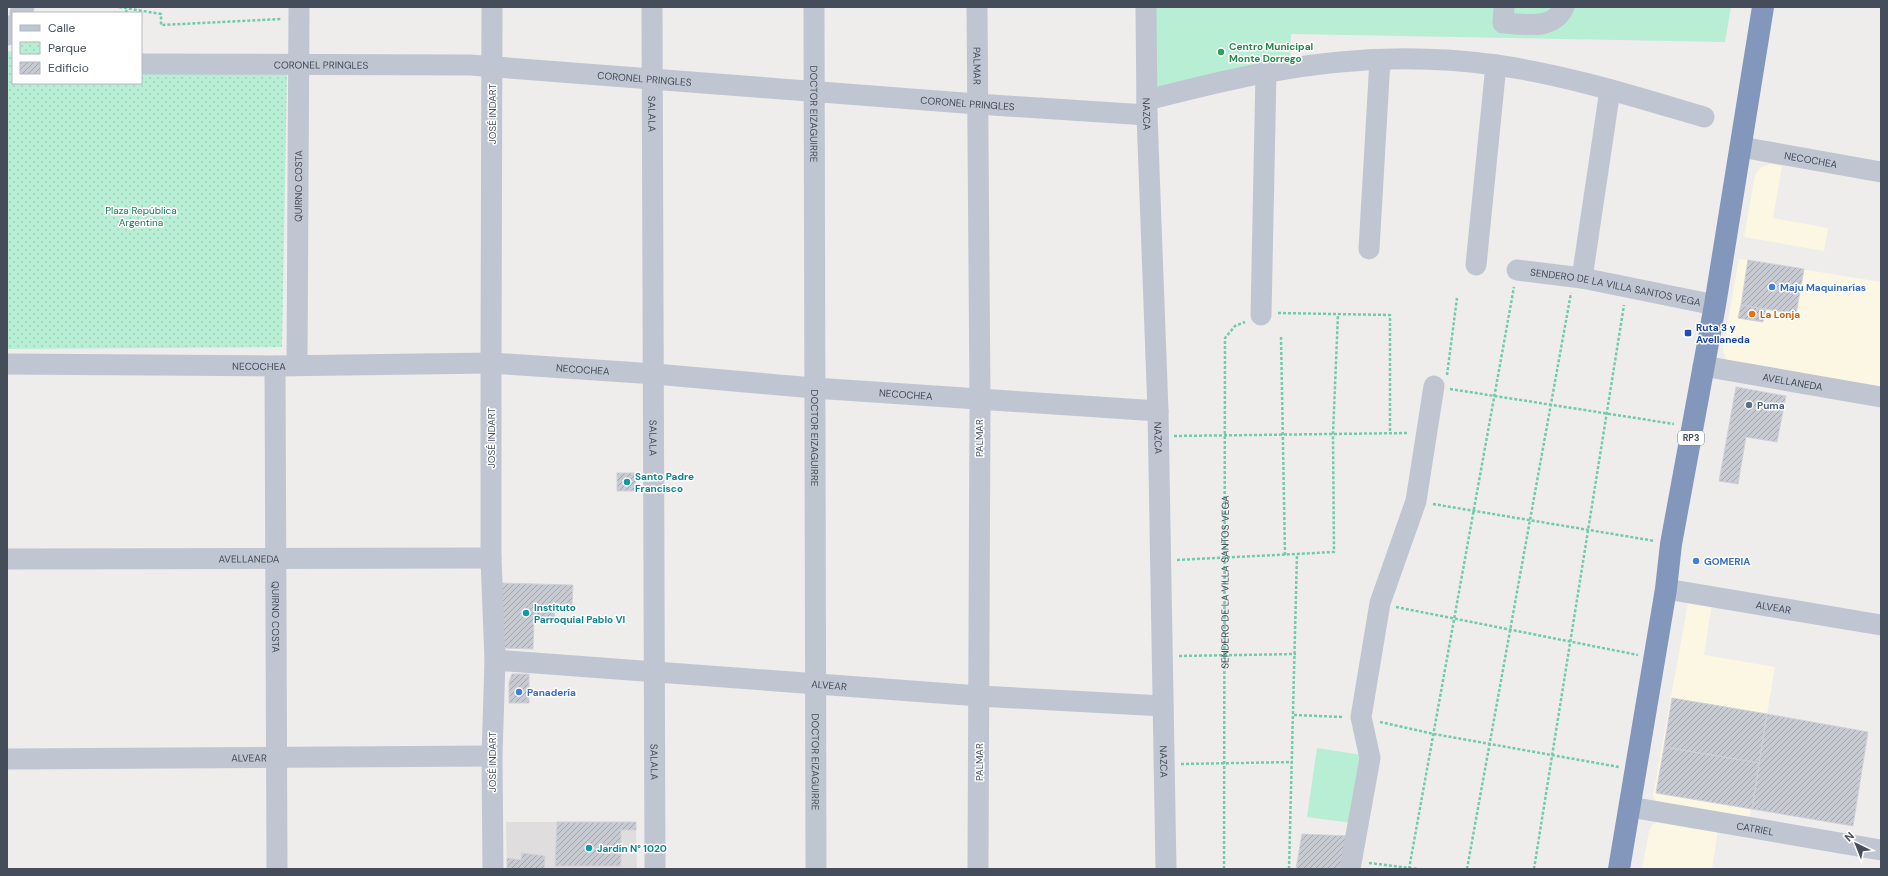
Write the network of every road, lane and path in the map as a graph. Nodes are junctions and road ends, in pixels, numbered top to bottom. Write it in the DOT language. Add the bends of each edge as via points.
graph roads {
  1 [pos="119,7"];
  2 [pos="492,7"];
  3 [pos="652,7"];
  4 [pos="814,7"];
  5 [pos="977,7"];
  6 [pos="1146,7"];
  7 [pos="1504,7"];
  8 [pos="1564,7"];
  9 [pos="1763,7"];
  10 [pos="127,8"];
  11 [pos="299,13"];
  12 [pos="1380,60"];
  13 [pos="142,64"];
  14 [pos="298,64"];
  15 [pos="1496,65"];
  16 [pos="492,66"];
  17 [pos="1266,73"];
  18 [pos="652,78"];
  19 [pos="1610,90"];
  20 [pos="814,92"];
  21 [pos="977,104"];
  22 [pos="1147,108"];
  23 [pos="1704,117"];
  24 [pos="1741,147"];
  25 [pos="1881,172"];
  26 [pos="1369,249"];
  27 [pos="1476,265"];
  28 [pos="1516,270"];
  29 [pos="1578,278"];
  30 [pos="1627,288"];
  31 [pos="1457,298"];
  32 [pos="1715,305"];
  33 [pos="1338,314"];
  34 [pos="1261,315"];
  35 [pos="1281,337"];
  36 [pos="491,363"];
  37 [pos="7,364"];
  38 [pos="297,365"];
  39 [pos="275,366"];
  40 [pos="1703,366"];
  41 [pos="655,374"];
  42 [pos="1440,387"];
  43 [pos="814,388"];
  44 [pos="1494,396"];
  45 [pos="1881,397"];
  46 [pos="980,400"];
  47 [pos="1551,405"];
  48 [pos="1158,411"];
  49 [pos="1607,414"];
  50 [pos="1693,427"];
  51 [pos="1390,433"];
  52 [pos="1427,433"];
  53 [pos="1283,434"];
  54 [pos="1334,434"];
  55 [pos="1225,435"];
  56 [pos="1158,436"];
  57 [pos="1416,501"];
  58 [pos="1474,511"];
  59 [pos="1530,520"];
  60 [pos="1589,530"];
  61 [pos="1671,544"];
  62 [pos="1297,554"];
  63 [pos="1286,555"];
  64 [pos="1225,557"];
  65 [pos="491,558"];
  66 [pos="7,559"];
  67 [pos="275,560"];
  68 [pos="1160,560"];
  69 [pos="1666,589"];
  70 [pos="1380,604"];
  71 [pos="1454,619"];
  72 [pos="1881,625"];
  73 [pos="1510,630"];
  74 [pos="1571,642"];
  75 [pos="1296,654"];
  76 [pos="1224,655"];
  77 [pos="1162,656"];
  78 [pos="1654,658"];
  79 [pos="495,660"];
  80 [pos="654,672"];
  81 [pos="816,684"];
  82 [pos="979,696"];
  83 [pos="1163,706"];
  84 [pos="1294,715"];
  85 [pos="1361,718"];
  86 [pos="1434,734"];
  87 [pos="1490,744"];
  88 [pos="492,756"];
  89 [pos="1552,756"];
  90 [pos="275,758"];
  91 [pos="7,759"];
  92 [pos="1293,762"];
  93 [pos="1224,763"];
  94 [pos="1164,764"];
  95 [pos="1636,769"];
  96 [pos="1630,808"];
  97 [pos="1881,850"];
  98 [pos="1351,865"];
  99 [pos="277,869"];
  100 [pos="493,869"];
  101 [pos="655,869"];
  102 [pos="816,869"];
  103 [pos="978,869"];
  104 [pos="1166,869"];
  105 [pos="1224,869"];
  106 [pos="1289,869"];
  107 [pos="1409,869"];
  108 [pos="1418,869"];
  109 [pos="1467,869"];
  110 [pos="1534,869"];
  111 [pos="1619,869"];
  1 -- 10 [label="path"];
  2 -- 16 [label="street, JOSÉ INDART"];
  3 -- 18 [label="street, SALALA"];
  4 -- 20 [label="street, DOCTOR EIZAGUIRRE"];
  5 -- 21 [label="street, PALMAR"];
  6 -- 22 [label="street, NAZCA"];
  7 -- 8 [label="street" via="1503,23 1534,25 1550,22"];
  9 -- 24 [label="highway, RP3"];
  10 -- 11 [label="path" via="161,14 161,25"];
  11 -- 14 [label="street, QUIRNO COSTA"];
  12 -- 15 [label="street, CORONEL PRINGLES" via="1435,60"];
  12 -- 17 [label="street, CORONEL PRINGLES" via="1340,62"];
  12 -- 26 [label="street"];
  13 -- 14 [label="street, CORONEL PRINGLES"];
  14 -- 16 [label="street, CORONEL PRINGLES"];
  14 -- 38 [label="street, QUIRNO COSTA"];
  15 -- 19 [label="street, CORONEL PRINGLES" via="1573,79"];
  15 -- 27 [label="street"];
  16 -- 18 [label="street, CORONEL PRINGLES"];
  16 -- 36 [label="street, JOSÉ INDART"];
  17 -- 22 [label="street, CORONEL PRINGLES" via="1225,81"];
  17 -- 34 [label="street"];
  18 -- 20 [label="street, CORONEL PRINGLES"];
  18 -- 41 [label="street, SALALA"];
  19 -- 23 [label="street, CORONEL PRINGLES"];
  19 -- 29 [label="street"];
  20 -- 21 [label="street, CORONEL PRINGLES"];
  20 -- 43 [label="street, DOCTOR EIZAGUIRRE"];
  21 -- 22 [label="street, CORONEL PRINGLES"];
  21 -- 46 [label="street, PALMAR"];
  22 -- 48 [label="street, NAZCA"];
  24 -- 25 [label="street, NECOCHEA"];
  24 -- 32 [label="highway, RP3"];
  28 -- 29 [label="street, SENDERO DE LA VILLA SANTOS VEGA"];
  28 -- 44 [label="path"];
  29 -- 30 [label="street, SENDERO DE LA VILLA SANTOS VEGA"];
  29 -- 47 [label="path"];
  30 -- 32 [label="street, SENDERO DE LA VILLA SANTOS VEGA"];
  30 -- 49 [label="path"];
  31 -- 42 [label="path"];
  32 -- 40 [label="highway, RP3"];
  33 -- 54 [label="path"];
  34 -- 51 [label="path, SENDERO DE LA VILLA SANTOS VEGA" via="1390,315"];
  34 -- 55 [label="path, SENDERO DE LA VILLA SANTOS VEGA" via="1235,326 1225,338"];
  35 -- 53 [label="path"];
  36 -- 38 [label="street, NECOCHEA"];
  36 -- 41 [label="street, NECOCHEA"];
  36 -- 65 [label="street, JOSÉ INDART"];
  37 -- 39 [label="street, NECOCHEA"];
  38 -- 39 [label="street, NECOCHEA"];
  39 -- 67 [label="street, QUIRNO COSTA"];
  40 -- 45 [label="street, AVELLANEDA"];
  40 -- 50 [label="highway, RP3"];
  41 -- 43 [label="street, NECOCHEA"];
  41 -- 80 [label="street, SALALA"];
  42 -- 44 [label="path"];
  42 -- 52 [label="street"];
  43 -- 46 [label="street, NECOCHEA"];
  43 -- 81 [label="street, DOCTOR EIZAGUIRRE"];
  44 -- 47 [label="path"];
  44 -- 58 [label="path"];
  46 -- 48 [label="street, NECOCHEA"];
  46 -- 82 [label="street, PALMAR"];
  47 -- 49 [label="path"];
  47 -- 59 [label="path"];
  48 -- 56 [label="street, NAZCA"];
  49 -- 50 [label="path"];
  49 -- 60 [label="path"];
  50 -- 61 [label="highway, RP3"];
  51 -- 52 [label="path"];
  51 -- 54 [label="path"];
  52 -- 57 [label="street"];
  53 -- 54 [label="path"];
  53 -- 55 [label="path"];
  53 -- 63 [label="path"];
  54 -- 62 [label="path" via="1334,552"];
  55 -- 56 [label="path"];
  55 -- 64 [label="path, SENDERO DE LA VILLA SANTOS VEGA"];
  56 -- 68 [label="street, NAZCA"];
  57 -- 58 [label="path"];
  57 -- 70 [label="street"];
  58 -- 59 [label="path"];
  58 -- 71 [label="path"];
  59 -- 60 [label="path"];
  59 -- 73 [label="path"];
  60 -- 61 [label="path"];
  60 -- 74 [label="path"];
  61 -- 69 [label="highway, RP3"];
  62 -- 63 [label="path"];
  62 -- 75 [label="path"];
  63 -- 64 [label="path"];
  64 -- 68 [label="path"];
  64 -- 76 [label="path, SENDERO DE LA VILLA SANTOS VEGA"];
  65 -- 67 [label="street, AVELLANEDA"];
  65 -- 79 [label="street, JOSÉ INDART"];
  66 -- 67 [label="street, AVELLANEDA"];
  67 -- 90 [label="street, QUIRNO COSTA"];
  68 -- 77 [label="street, NAZCA"];
  69 -- 72 [label="street, ALVEAR"];
  69 -- 78 [label="highway, RP3"];
  70 -- 71 [label="path"];
  70 -- 85 [label="street"];
  71 -- 73 [label="path"];
  71 -- 86 [label="path"];
  73 -- 74 [label="path"];
  73 -- 87 [label="path"];
  74 -- 78 [label="path"];
  74 -- 89 [label="path"];
  75 -- 76 [label="path"];
  75 -- 84 [label="path"];
  76 -- 77 [label="path"];
  76 -- 93 [label="path, SENDERO DE LA VILLA SANTOS VEGA"];
  77 -- 83 [label="street, NAZCA"];
  78 -- 95 [label="highway, RP3"];
  79 -- 80 [label="street, ALVEAR"];
  79 -- 88 [label="street, JOSÉ INDART"];
  80 -- 81 [label="street, ALVEAR"];
  80 -- 101 [label="street, SALALA"];
  81 -- 82 [label="street, ALVEAR"];
  81 -- 102 [label="street, DOCTOR EIZAGUIRRE"];
  82 -- 83 [label="street, ALVEAR"];
  82 -- 103 [label="street, PALMAR"];
  83 -- 94 [label="street, NAZCA"];
  84 -- 85 [label="path"];
  84 -- 92 [label="path"];
  85 -- 86 [label="path"];
  85 -- 98 [label="street" via="1370,758"];
  86 -- 87 [label="path"];
  86 -- 107 [label="path"];
  87 -- 89 [label="path"];
  87 -- 109 [label="path"];
  88 -- 90 [label="street, ALVEAR"];
  88 -- 100 [label="street, JOSÉ INDART"];
  89 -- 95 [label="path"];
  89 -- 110 [label="path"];
  90 -- 91 [label="street, ALVEAR"];
  90 -- 99 [label="street, QUIRNO COSTA"];
  92 -- 93 [label="path"];
  92 -- 106 [label="path"];
  93 -- 94 [label="path"];
  93 -- 105 [label="path, SENDERO DE LA VILLA SANTOS VEGA"];
  94 -- 104 [label="street, NAZCA"];
  95 -- 96 [label="highway, RP3"];
  96 -- 97 [label="street, CATRIEL"];
  96 -- 111 [label="highway, RP3"];
  98 -- 107 [label="path"];
  107 -- 108 [label="path"];
}
